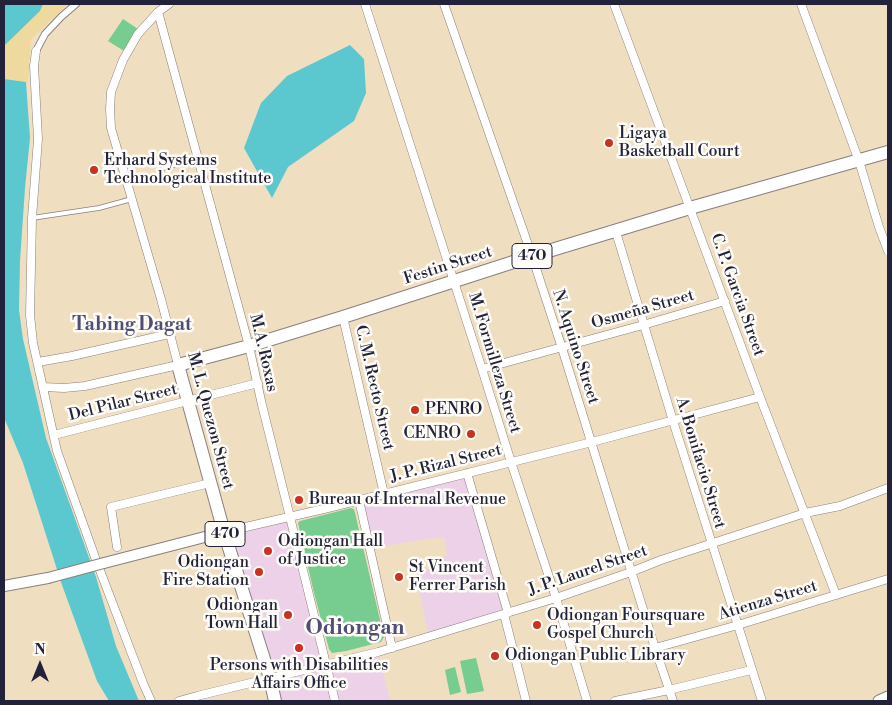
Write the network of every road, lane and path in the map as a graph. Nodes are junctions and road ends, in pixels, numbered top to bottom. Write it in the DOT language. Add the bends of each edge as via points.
graph roads {
  1 [pos="76,4"];
  2 [pos="169,4"];
  3 [pos="365,4"];
  4 [pos="444,4"];
  5 [pos="614,4"];
  6 [pos="801,4"];
  7 [pos="158,12"];
  8 [pos="36,52"];
  9 [pos="888,152"];
  10 [pos="198,158"];
  11 [pos="859,161"];
  12 [pos="163,168"];
  13 [pos="132,199"];
  14 [pos="690,208"];
  15 [pos="32,218"];
  16 [pos="616,232"];
  17 [pos="888,251"];
  18 [pos="532,256"];
  19 [pos="454,281"];
  20 [pos="725,301"];
  21 [pos="343,317"];
  22 [pos="643,325"];
  23 [pos="169,334"];
  24 [pos="249,346"];
  25 [pos="562,348"];
  26 [pos="38,362"];
  27 [pos="178,365"];
  28 [pos="482,369"];
  29 [pos="258,383"];
  30 [pos="43,387"];
  31 [pos="760,397"];
  32 [pos="188,401"];
  33 [pos="673,421"];
  34 [pos="54,435"];
  35 [pos="592,442"];
  36 [pos="510,462"];
  37 [pos="466,473"];
  38 [pos="210,483"];
  39 [pos="888,488"];
  40 [pos="384,494"];
  41 [pos="359,500"];
  42 [pos="805,513"];
  43 [pos="290,517"];
  44 [pos="224,532"];
  45 [pos="711,543"];
  46 [pos="117,547"];
  47 [pos="631,572"];
  48 [pos="888,579"];
  49 [pos="4,586"];
  50 [pos="836,594"];
  51 [pos="556,598"];
  52 [pos="506,614"];
  53 [pos="738,625"];
  54 [pos="392,648"];
  55 [pos="655,648"];
  56 [pos="327,666"];
  57 [pos="751,670"];
  58 [pos="270,678"];
  59 [pos="670,690"];
  60 [pos="888,697"];
  61 [pos="151,701"];
  62 [pos="179,701"];
  63 [pos="276,701"];
  64 [pos="335,701"];
  65 [pos="526,701"];
  66 [pos="587,701"];
  67 [pos="615,701"];
  68 [pos="673,701"];
  69 [pos="762,701"];
  70 [pos="879,701"];
  1 -- 8 [label="street" via="45,34"];
  2 -- 7 [label="street, M. L. Quezon Street"];
  3 -- 19 [label="street, M. Formilleza Street"];
  4 -- 18 [label="street, N. Aquino Street"];
  5 -- 14 [label="street, C. P. Garcia Street"];
  6 -- 11 [label="street"];
  7 -- 10 [label="street, M.A. Roxas"];
  7 -- 13 [label="street, M. L. Quezon Street" via="138,34 123,60 111,92 111,128"];
  8 -- 15 [label="street" via="38,139"];
  9 -- 11 [label="main road, Festin Street / 470"];
  10 -- 12 [label="lane"];
  10 -- 24 [label="street, M.A. Roxas"];
  11 -- 14 [label="main road, Festin Street / 470"];
  11 -- 17 [label="street"];
  13 -- 15 [label="lane" via="99,208"];
  13 -- 23 [label="street, M. L. Quezon Street"];
  14 -- 16 [label="main road, Festin Street / 470"];
  14 -- 20 [label="street, C. P. Garcia Street"];
  15 -- 26 [label="street" via="30,315"];
  16 -- 18 [label="main road, Festin Street / 470"];
  16 -- 22 [label="street, A. Bonifacio Street"];
  18 -- 19 [label="main road, Festin Street / 470"];
  18 -- 25 [label="street, N. Aquino Street"];
  19 -- 21 [label="main road, Festin Street / 470"];
  19 -- 28 [label="street, M. Formilleza Street"];
  20 -- 22 [label="street, Osmeña Street"];
  20 -- 31 [label="street, C. P. Garcia Street"];
  21 -- 24 [label="main road, Festin Street / 470"];
  21 -- 40 [label="street, C. M. Recto Street"];
  22 -- 25 [label="street, Osmeña Street"];
  22 -- 33 [label="street, A. Bonifacio Street"];
  23 -- 26 [label="street"];
  23 -- 27 [label="street, M. L. Quezon Street"];
  24 -- 27 [label="main road, Festin Street / 470"];
  24 -- 29 [label="street, M.A. Roxas"];
  25 -- 28 [label="street, Osmeña Street"];
  25 -- 35 [label="street, N. Aquino Street"];
  26 -- 30 [label="street"];
  27 -- 30 [label="street, Festin Street" via="85,386"];
  27 -- 32 [label="main road, M. L. Quezon Street / 470"];
  28 -- 36 [label="street, M. Formilleza Street"];
  29 -- 32 [label="street, Del Pilar Street"];
  29 -- 43 [label="street, M.A. Roxas"];
  30 -- 34 [label="street"];
  31 -- 33 [label="street, J. P. Rizal Street"];
  31 -- 42 [label="street, C. P. Garcia Street"];
  32 -- 34 [label="street, Del Pilar Street"];
  32 -- 38 [label="main road, M. L. Quezon Street / 470"];
  33 -- 35 [label="street, J. P. Rizal Street"];
  33 -- 45 [label="street, A. Bonifacio Street"];
  34 -- 61 [label="street" via="96,560"];
  35 -- 36 [label="street, J. P. Rizal Street"];
  35 -- 47 [label="street, N. Aquino Street"];
  36 -- 37 [label="street, J. P. Rizal Street"];
  36 -- 51 [label="street, M. Formilleza Street"];
  37 -- 40 [label="street, J. P. Rizal Street"];
  37 -- 52 [label="street"];
  38 -- 44 [label="main road, M. L. Quezon Street / 470"];
  38 -- 46 [label="street" via="111,507"];
  39 -- 42 [label="street, J. P. Laurel Street" via="840,506"];
  40 -- 41 [label="street, J. P. Rizal Street"];
  41 -- 43 [label="street, J. P. Rizal Street"];
  41 -- 54 [label="street"];
  42 -- 45 [label="street, J. P. Laurel Street"];
  42 -- 50 [label="street, C. P. Garcia Street"];
  43 -- 44 [label="street, J. P. Rizal Street"];
  43 -- 56 [label="street, M.A. Roxas"];
  44 -- 49 [label="street, bridge" via="48,578"];
  44 -- 58 [label="main road, M. L. Quezon Street / 470"];
  45 -- 47 [label="street, J. P. Laurel Street"];
  45 -- 53 [label="street, A. Bonifacio Street"];
  47 -- 51 [label="street, J. P. Laurel Street"];
  47 -- 55 [label="street, N. Aquino Street"];
  48 -- 50 [label="street, Atienza Street"];
  50 -- 53 [label="street, Atienza Street"];
  51 -- 52 [label="street, J. P. Laurel Street"];
  51 -- 66 [label="street, M. Formilleza Street"];
  52 -- 54 [label="street, J. P. Laurel Street"];
  52 -- 65 [label="street"];
  53 -- 55 [label="street, Atienza Street"];
  53 -- 57 [label="street, A. Bonifacio Street"];
  54 -- 56 [label="street, J. P. Laurel Street"];
  55 -- 59 [label="street, N. Aquino Street"];
  56 -- 58 [label="street, J. P. Laurel Street"];
  56 -- 64 [label="street, M.A. Roxas"];
  57 -- 59 [label="street"];
  57 -- 69 [label="street, A. Bonifacio Street"];
  58 -- 62 [label="street, J. P. Laurel Street"];
  58 -- 63 [label="main road, M. L. Quezon Street / 470"];
  59 -- 67 [label="street"];
  59 -- 68 [label="street, N. Aquino Street"];
  60 -- 70 [label="main road"];
}
